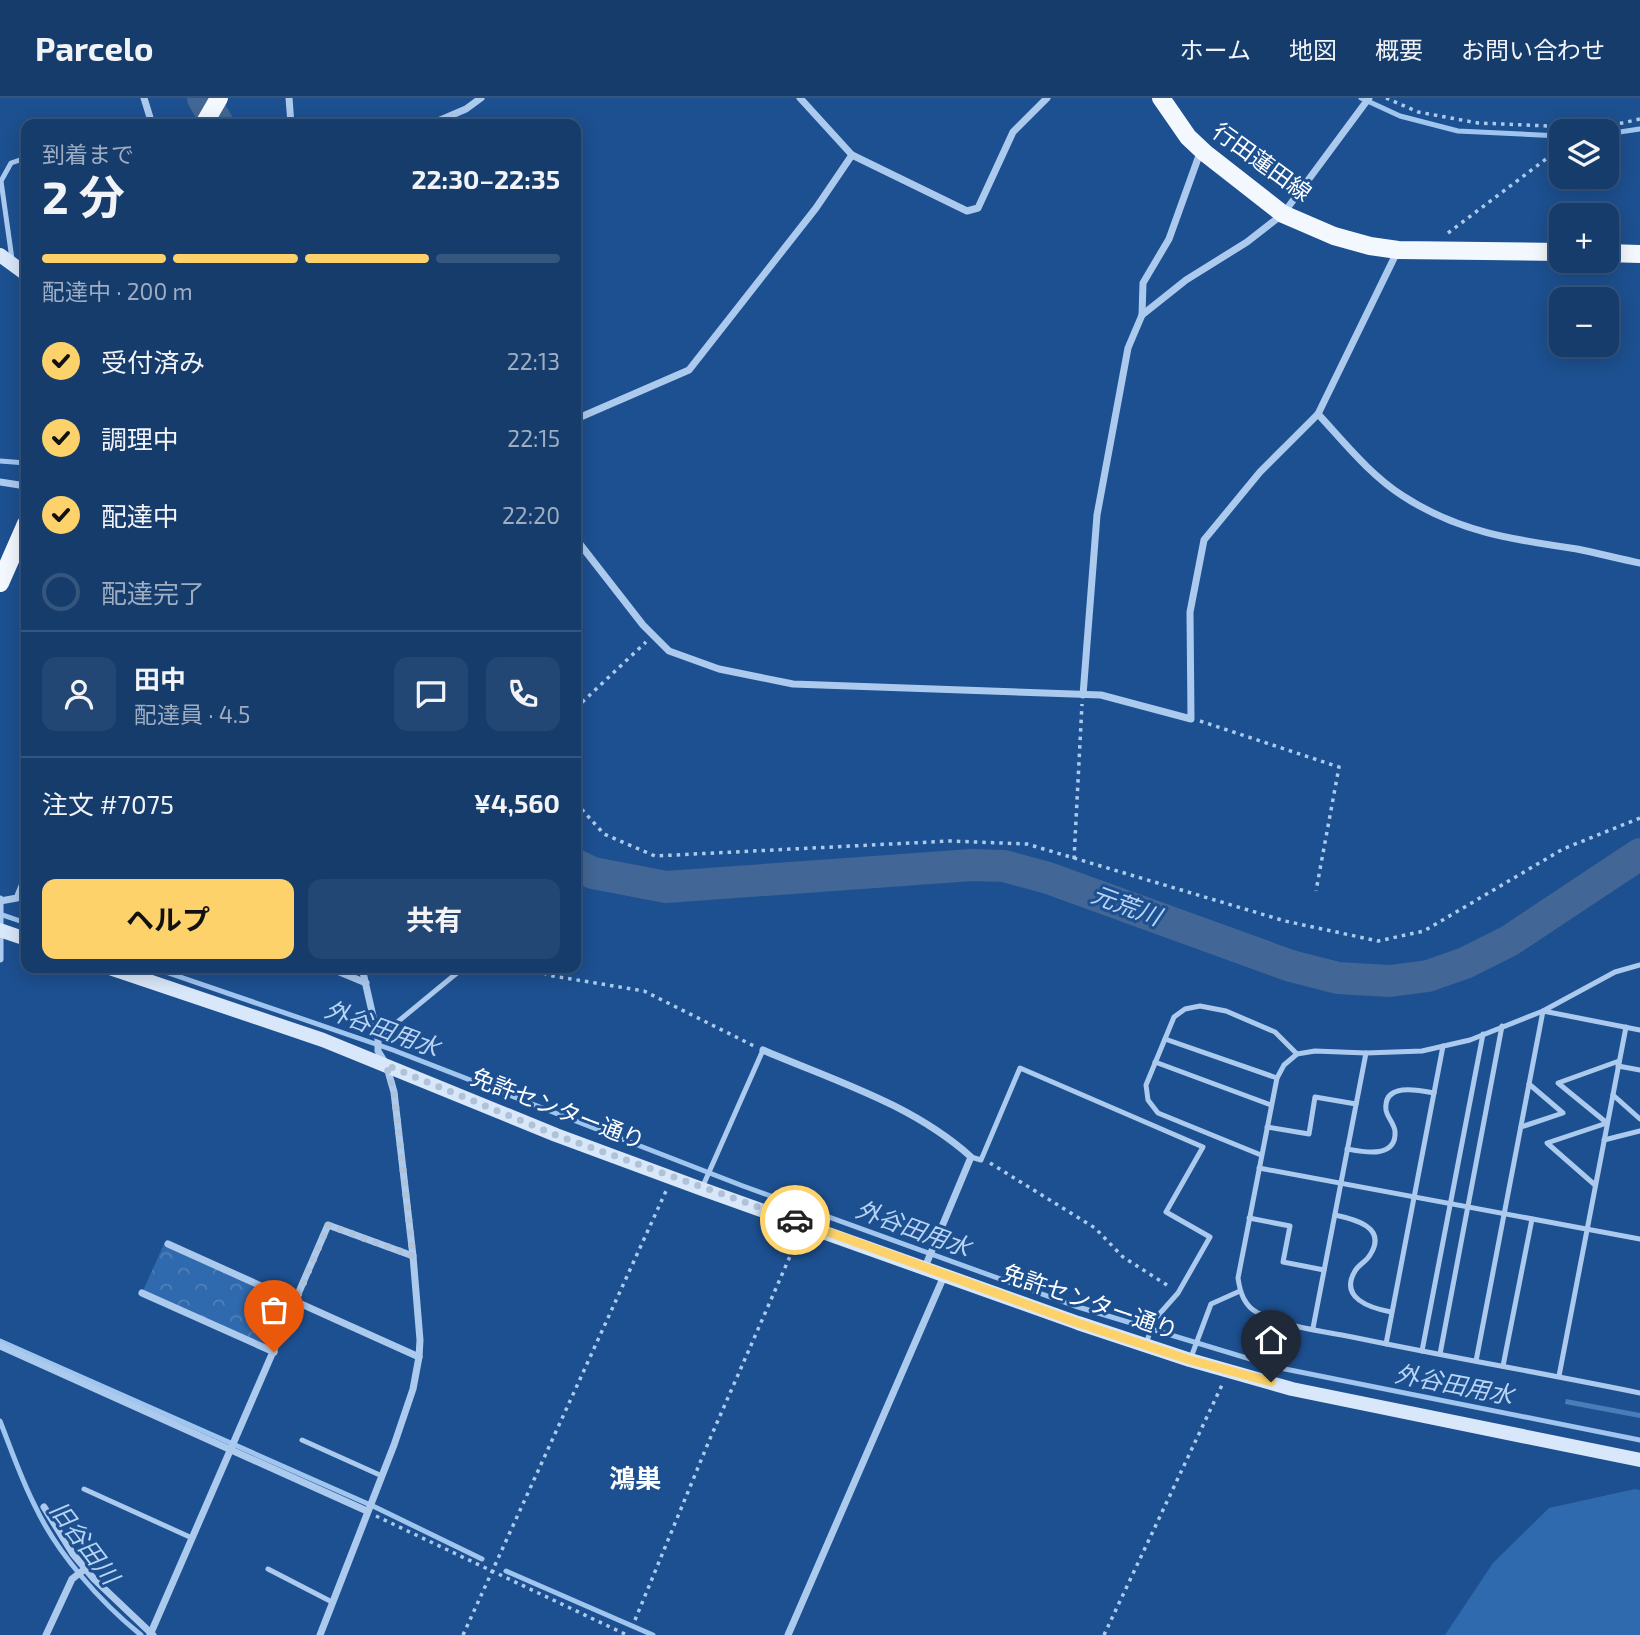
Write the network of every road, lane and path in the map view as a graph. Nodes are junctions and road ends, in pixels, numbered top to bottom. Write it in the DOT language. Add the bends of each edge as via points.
graph roads {
  1 [pos="144,98"];
  2 [pos="219,98"];
  3 [pos="289,98"];
  4 [pos="481,98"];
  5 [pos="800,98"];
  6 [pos="1047,98"];
  7 [pos="1161,98"];
  8 [pos="1369,98"];
  9 [pos="1386,98"];
  10 [pos="150,119"];
  11 [pos="207,119"];
  12 [pos="291,119"];
  13 [pos="443,119"];
  14 [pos="1640,119"];
  15 [pos="1619,124"];
  16 [pos="1549,128"];
  17 [pos="1201,149"];
  18 [pos="852,155"];
  19 [pos="1549,157"];
  20 [pos="21,160"];
  21 [pos="3,173"];
  22 [pos="1283,214"];
  23 [pos="1398,250"];
  24 [pos="1436,251"];
  25 [pos="1549,252"];
  26 [pos="1619,253"];
  27 [pos="1640,254"];
  28 [pos="6,259"];
  29 [pos="21,270"];
  30 [pos="1142,315"];
  31 [pos="1318,414"];
  32 [pos="581,417"];
  33 [pos="0,482"];
  34 [pos="21,485"];
  35 [pos="21,535"];
  36 [pos="581,545"];
  37 [pos="1640,563"];
  38 [pos="0,583"];
  39 [pos="653,635"];
  40 [pos="1083,695"];
  41 [pos="581,703"];
  42 [pos="1191,719"];
  43 [pos="581,809"];
  44 [pos="1640,818"];
  45 [pos="1074,859"];
  46 [pos="21,888"];
  47 [pos="1316,891"];
  48 [pos="0,900"];
  49 [pos="1,930"];
  50 [pos="21,937"];
  51 [pos="0,959"];
  52 [pos="1640,965"];
  53 [pos="137,973"];
  54 [pos="342,973"];
  55 [pos="363,973"];
  56 [pos="457,973"];
  57 [pos="543,973"];
  58 [pos="366,983"];
  59 [pos="1543,1011"];
  60 [pos="1502,1026"];
  61 [pos="1626,1027"];
  62 [pos="1640,1030"];
  63 [pos="1483,1034"];
  64 [pos="378,1038"];
  65 [pos="1165,1039"];
  66 [pos="1443,1046"];
  67 [pos="763,1050"];
  68 [pos="1366,1053"];
  69 [pos="1297,1054"];
  70 [pos="1155,1062"];
  71 [pos="1619,1064"];
  72 [pos="386,1065"];
  73 [pos="1640,1070"];
  74 [pos="1277,1078"];
  75 [pos="1529,1084"];
  76 [pos="1434,1093"];
  77 [pos="1613,1095"];
  78 [pos="1356,1104"];
  79 [pos="1271,1105"];
  80 [pos="1640,1119"];
  81 [pos="1607,1123"];
  82 [pos="1267,1127"];
  83 [pos="1521,1127"];
  84 [pos="1640,1131"];
  85 [pos="1604,1140"];
  86 [pos="1347,1149"];
  87 [pos="1261,1155"];
  88 [pos="971,1157"];
  89 [pos="981,1160"];
  90 [pos="1259,1168"];
  91 [pos="671,1178"];
  92 [pos="1340,1183"];
  93 [pos="1595,1185"];
  94 [pos="702,1189"];
  95 [pos="1413,1197"];
  96 [pos="1450,1204"];
  97 [pos="1468,1207"];
  98 [pos="1504,1214"];
  99 [pos="1335,1215"];
  100 [pos="1249,1218"];
  101 [pos="1532,1219"];
  102 [pos="805,1224"];
  103 [pos="1586,1229"];
  104 [pos="1640,1239"];
  105 [pos="168,1244"];
  106 [pos="413,1256"];
  107 [pos="925,1267"];
  108 [pos="1324,1270"];
  109 [pos="944,1276"];
  110 [pos="1240,1291"];
  111 [pos="142,1293"];
  112 [pos="1178,1293"];
  113 [pos="295,1302"];
  114 [pos="1391,1312"];
  115 [pos="1313,1328"];
  116 [pos="1146,1344"];
  117 [pos="1386,1344"];
  118 [pos="0,1346"];
  119 [pos="1422,1351"];
  120 [pos="274,1352"];
  121 [pos="1440,1354"];
  122 [pos="419,1357"];
  123 [pos="1190,1360"];
  124 [pos="1476,1361"];
  125 [pos="1503,1366"];
  126 [pos="1229,1371"];
  127 [pos="1559,1376"];
  128 [pos="1640,1393"];
  129 [pos="302,1440"];
  130 [pos="231,1450"];
  131 [pos="1640,1460"];
  132 [pos="382,1476"];
  133 [pos="85,1489"];
  134 [pos="44,1507"];
  135 [pos="367,1511"];
  136 [pos="192,1538"];
  137 [pos="85,1569"];
  138 [pos="268,1569"];
  139 [pos="492,1572"];
  140 [pos="332,1602"];
  141 [pos="635,1620"];
  142 [pos="151,1634"];
  143 [pos="620,1634"];
  144 [pos="46,1635"];
  145 [pos="320,1635"];
  146 [pos="463,1635"];
  147 [pos="627,1635"];
  148 [pos="788,1635"];
  149 [pos="1104,1635"];
  1 -- 10 [label="street"];
  2 -- 11 [label="main road"];
  3 -- 12 [label="street"];
  4 -- 13 [label="street"];
  5 -- 18 [label="street"];
  6 -- 18 [label="street" via="1013,132 978,208 967,211"];
  7 -- 17 [label="main road, 行田蓮田線"];
  8 -- 22 [label="street"];
  9 -- 16 [label="path" via="1451,120"];
  14 -- 15 [label="path"];
  17 -- 22 [label="main road, 行田蓮田線"];
  17 -- 30 [label="street" via="1169,239 1143,283"];
  18 -- 32 [label="street" via="689,370"];
  19 -- 24 [label="path" via="1438,240"];
  20 -- 21 [label="lane"];
  21 -- 28 [label="lane"];
  22 -- 23 [label="main road, 行田蓮田線" via="1334,236"];
  22 -- 30 [label="street"];
  23 -- 24 [label="main road, 行田蓮田線"];
  23 -- 31 [label="street"];
  24 -- 25 [label="main road, 行田蓮田線"];
  26 -- 27 [label="main road"];
  28 -- 29 [label="street"];
  30 -- 40 [label="street" via="1128,348 1097,515"];
  31 -- 37 [label="street" via="1363,463 1401,495 1436,516 1477,531"];
  31 -- 42 [label="street" via="1204,540 1190,612"];
  33 -- 34 [label="street"];
  35 -- 38 [label="main road"];
  36 -- 39 [label="street"];
  39 -- 40 [label="street" via="668,651 719,669 793,684"];
  39 -- 41 [label="path"];
  40 -- 42 [label="street" via="1101,695"];
  40 -- 45 [label="path"];
  42 -- 47 [label="path" via="1339,767"];
  43 -- 45 [label="path" via="604,834 655,856 950,841 1027,844"];
  44 -- 45 [label="path" via="1563,849 1424,930 1378,941 1285,921"];
  46 -- 48 [label="street" via="17,898"];
  48 -- 49 [label="street"];
  49 -- 50 [label="street"];
  49 -- 51 [label="street"];
  52 -- 59 [label="lane" via="1615,972"];
  53 -- 72 [label="street, 免許センター通り"];
  54 -- 58 [label="street"];
  55 -- 58 [label="street"];
  56 -- 64 [label="lane"];
  57 -- 67 [label="path" via="644,991"];
  58 -- 64 [label="street"];
  59 -- 60 [label="lane"];
  59 -- 61 [label="lane"];
  59 -- 75 [label="lane"];
  60 -- 63 [label="lane"];
  60 -- 97 [label="lane"];
  61 -- 62 [label="lane"];
  61 -- 71 [label="lane"];
  63 -- 66 [label="lane"];
  63 -- 96 [label="lane"];
  64 -- 72 [label="street" via="378,1051"];
  65 -- 69 [label="lane" via="1174,1017 1200,1006 1226,1011 1275,1032"];
  65 -- 70 [label="lane"];
  65 -- 74 [label="lane"];
  66 -- 68 [label="lane"];
  66 -- 76 [label="lane"];
  67 -- 88 [label="street" via="911,1112"];
  67 -- 94 [label="lane"];
  68 -- 69 [label="lane"];
  68 -- 78 [label="lane"];
  69 -- 74 [label="lane"];
  70 -- 79 [label="lane"];
  70 -- 87 [label="lane" via="1146,1085 1148,1100 1158,1113"];
  71 -- 73 [label="lane"];
  71 -- 77 [label="lane"];
  71 -- 81 [label="lane" via="1558,1083"];
  72 -- 91 [label="street, 免許センター通り"];
  72 -- 106 [label="street" via="394,1092"];
  74 -- 79 [label="lane"];
  75 -- 83 [label="lane"];
  75 -- 83 [label="lane" via="1563,1114"];
  76 -- 86 [label="lane" via="1402,1088 1393,1093 1386,1111 1395,1130 1393,1141 1375,1153"];
  76 -- 95 [label="lane"];
  77 -- 80 [label="lane"];
  77 -- 81 [label="lane"];
  78 -- 82 [label="lane" via="1315,1097 1309,1134"];
  78 -- 86 [label="lane"];
  79 -- 82 [label="lane"];
  81 -- 85 [label="lane"];
  81 -- 93 [label="lane" via="1547,1143"];
  82 -- 87 [label="lane"];
  83 -- 98 [label="lane"];
  84 -- 85 [label="lane"];
  85 -- 93 [label="lane"];
  86 -- 92 [label="lane"];
  87 -- 90 [label="lane"];
  88 -- 89 [label="lane"];
  88 -- 107 [label="street"];
  89 -- 112 [label="path" via="1095,1228 1124,1257"];
  89 -- 112 [label="lane" via="1020,1068 1203,1147 1166,1212 1210,1237"];
  90 -- 92 [label="lane"];
  90 -- 100 [label="lane"];
  91 -- 94 [label="street, 免許センター通り"];
  91 -- 139 [label="path"];
  92 -- 95 [label="lane"];
  92 -- 99 [label="lane"];
  93 -- 103 [label="lane"];
  94 -- 102 [label="street, 免許センター通り"];
  95 -- 96 [label="lane"];
  95 -- 114 [label="lane"];
  96 -- 97 [label="lane"];
  96 -- 119 [label="lane"];
  97 -- 98 [label="lane"];
  97 -- 121 [label="lane"];
  98 -- 101 [label="lane"];
  98 -- 124 [label="lane"];
  99 -- 108 [label="lane"];
  99 -- 114 [label="lane" via="1360,1220 1370,1228 1373,1250 1357,1267 1352,1291 1368,1307"];
  100 -- 108 [label="lane" via="1290,1226 1283,1262"];
  100 -- 110 [label="lane" via="1238,1278"];
  101 -- 103 [label="lane"];
  101 -- 125 [label="lane"];
  102 -- 107 [label="street, 免許センター通り"];
  102 -- 141 [label="path"];
  103 -- 104 [label="lane"];
  103 -- 127 [label="lane"];
  105 -- 113 [label="street"];
  106 -- 113 [label="street" via="328,1225"];
  106 -- 122 [label="street"];
  107 -- 109 [label="street, 免許センター通り"];
  108 -- 115 [label="lane"];
  109 -- 116 [label="street, 免許センター通り"];
  109 -- 148 [label="street"];
  110 -- 115 [label="lane" via="1258,1313"];
  110 -- 123 [label="lane" via="1212,1304"];
  111 -- 120 [label="street"];
  112 -- 116 [label="lane" via="1154,1320"];
  113 -- 120 [label="street"];
  113 -- 122 [label="street"];
  114 -- 117 [label="lane"];
  115 -- 117 [label="lane"];
  116 -- 123 [label="street, 免許センター通り"];
  117 -- 119 [label="lane"];
  118 -- 130 [label="street"];
  119 -- 121 [label="lane"];
  120 -- 130 [label="street"];
  121 -- 124 [label="lane"];
  122 -- 132 [label="street"];
  123 -- 126 [label="street, 免許センター通り"];
  124 -- 125 [label="lane"];
  125 -- 127 [label="lane"];
  126 -- 131 [label="street, 免許センター通り" via="1333,1398"];
  126 -- 149 [label="path"];
  127 -- 128 [label="lane"];
  129 -- 132 [label="lane"];
  130 -- 135 [label="street"];
  130 -- 136 [label="street"];
  132 -- 135 [label="street"];
  133 -- 136 [label="lane"];
  134 -- 137 [label="street"];
  135 -- 139 [label="path"];
  135 -- 140 [label="street"];
  136 -- 142 [label="street"];
  137 -- 142 [label="street"];
  137 -- 144 [label="street" via="72,1579"];
  138 -- 140 [label="lane"];
  139 -- 143 [label="path"];
  139 -- 146 [label="path"];
  140 -- 145 [label="street"];
  143 -- 147 [label="path"];
}
